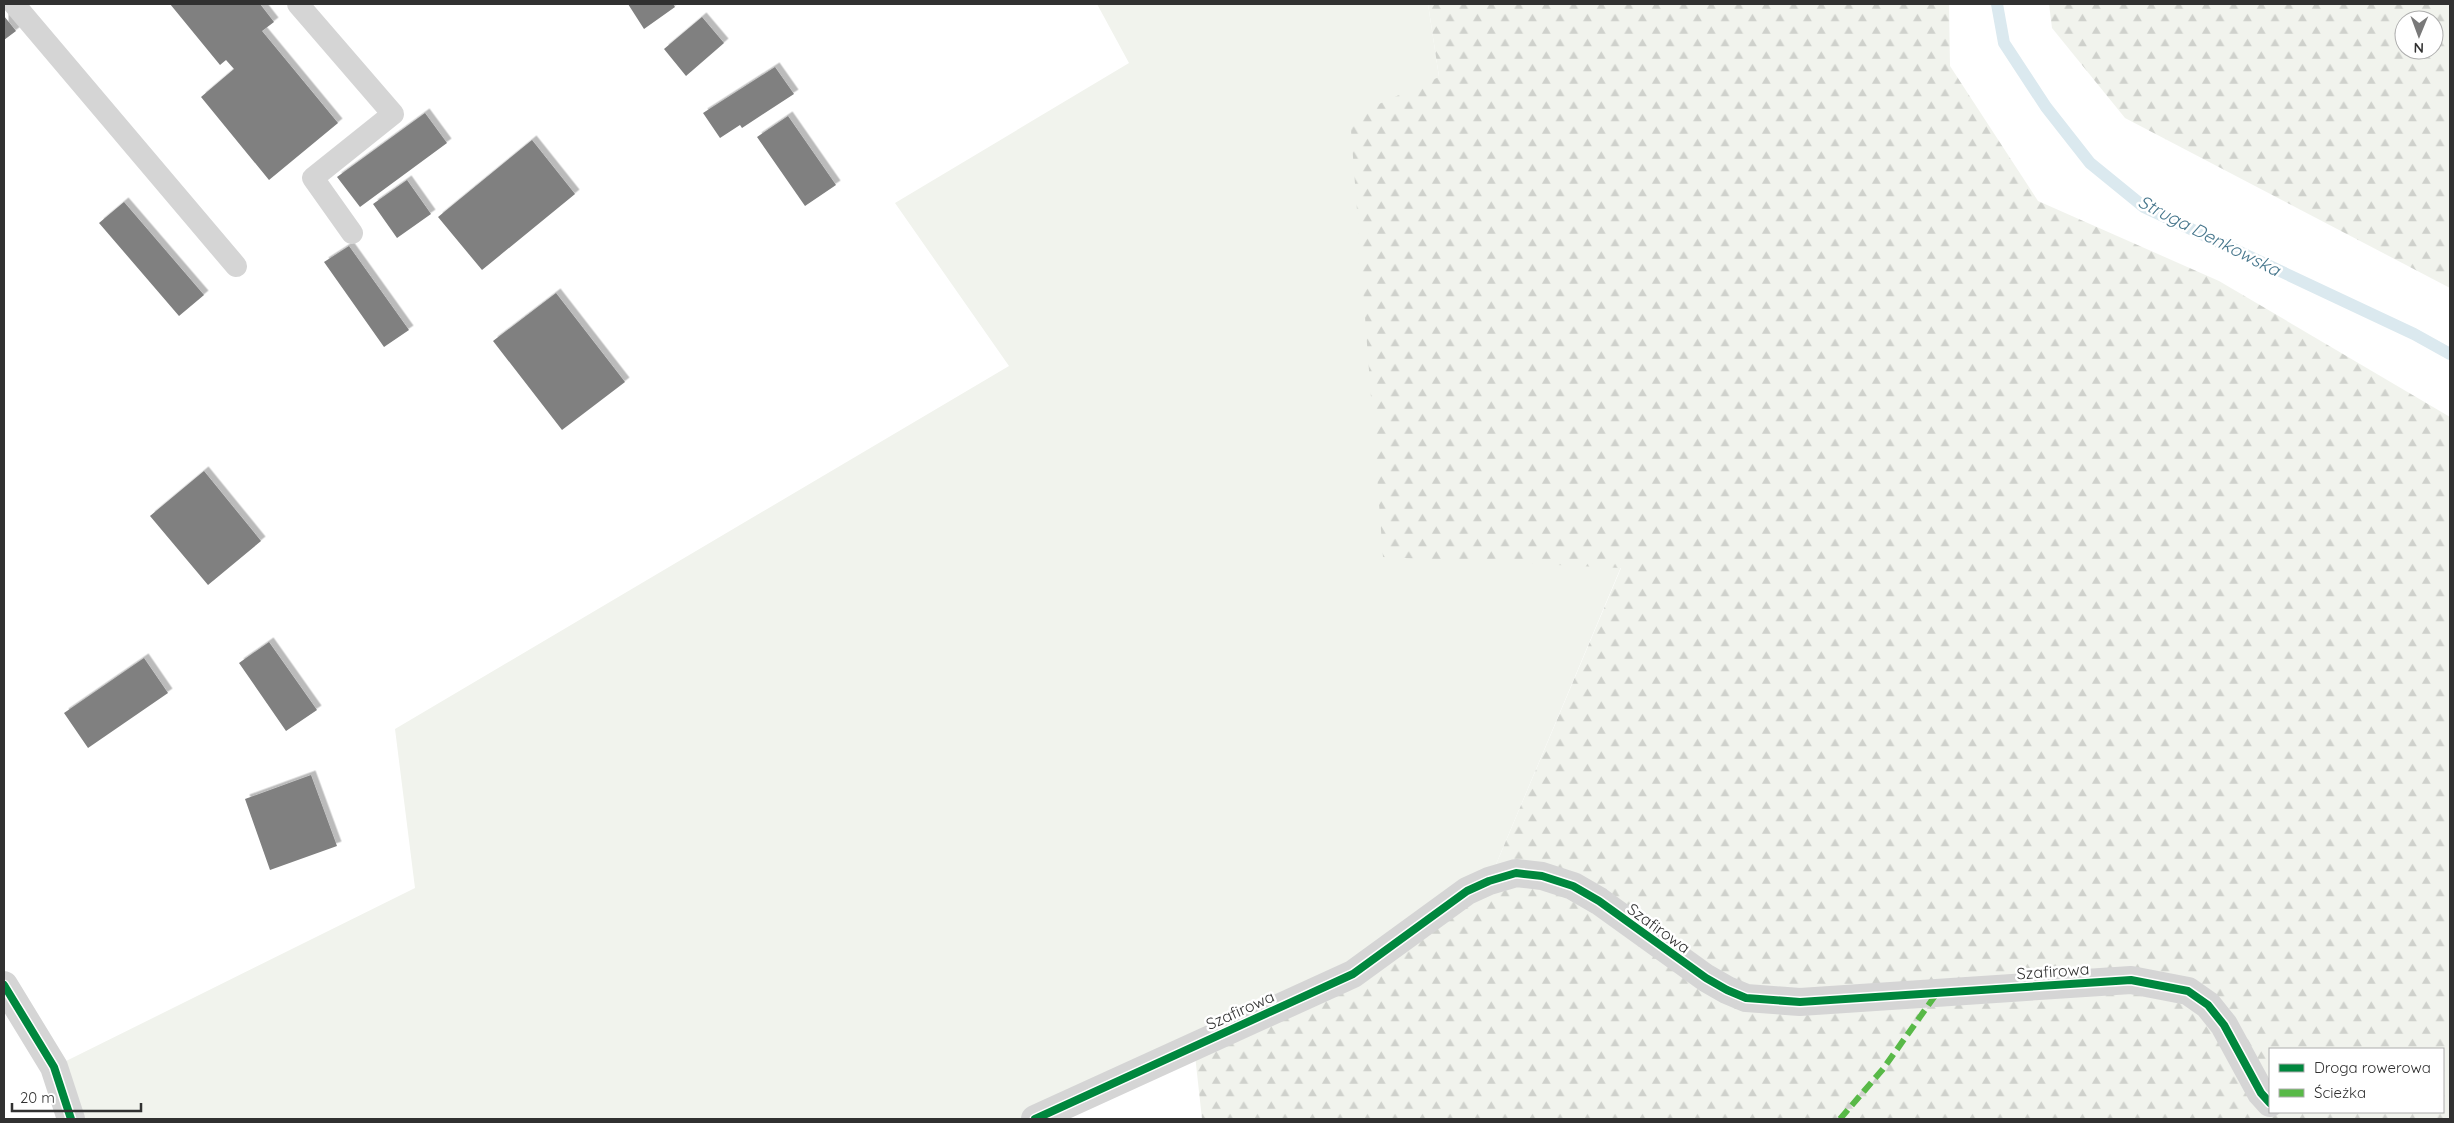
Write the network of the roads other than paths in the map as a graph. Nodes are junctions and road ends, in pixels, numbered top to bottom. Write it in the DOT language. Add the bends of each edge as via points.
graph roads {
  1 [pos="14,4"];
  2 [pos="298,4"];
  3 [pos="352,233"];
  4 [pos="236,266"];
  5 [pos="4,984"];
  6 [pos="2269,1102"];
  7 [pos="71,1119"];
  8 [pos="1034,1119"];
  1 -- 4 [label="lane"];
  2 -- 3 [label="lane" via="393,114 313,178"];
  5 -- 7 [label="street" via="54,1067"];
  6 -- 8 [label="street, Szafirowa" via="2224,1026 2208,1005 2188,991 2131,980 1800,1002 1746,998 1706,978 1573,886 1542,876 1516,873 1467,891 1353,974"];
}
